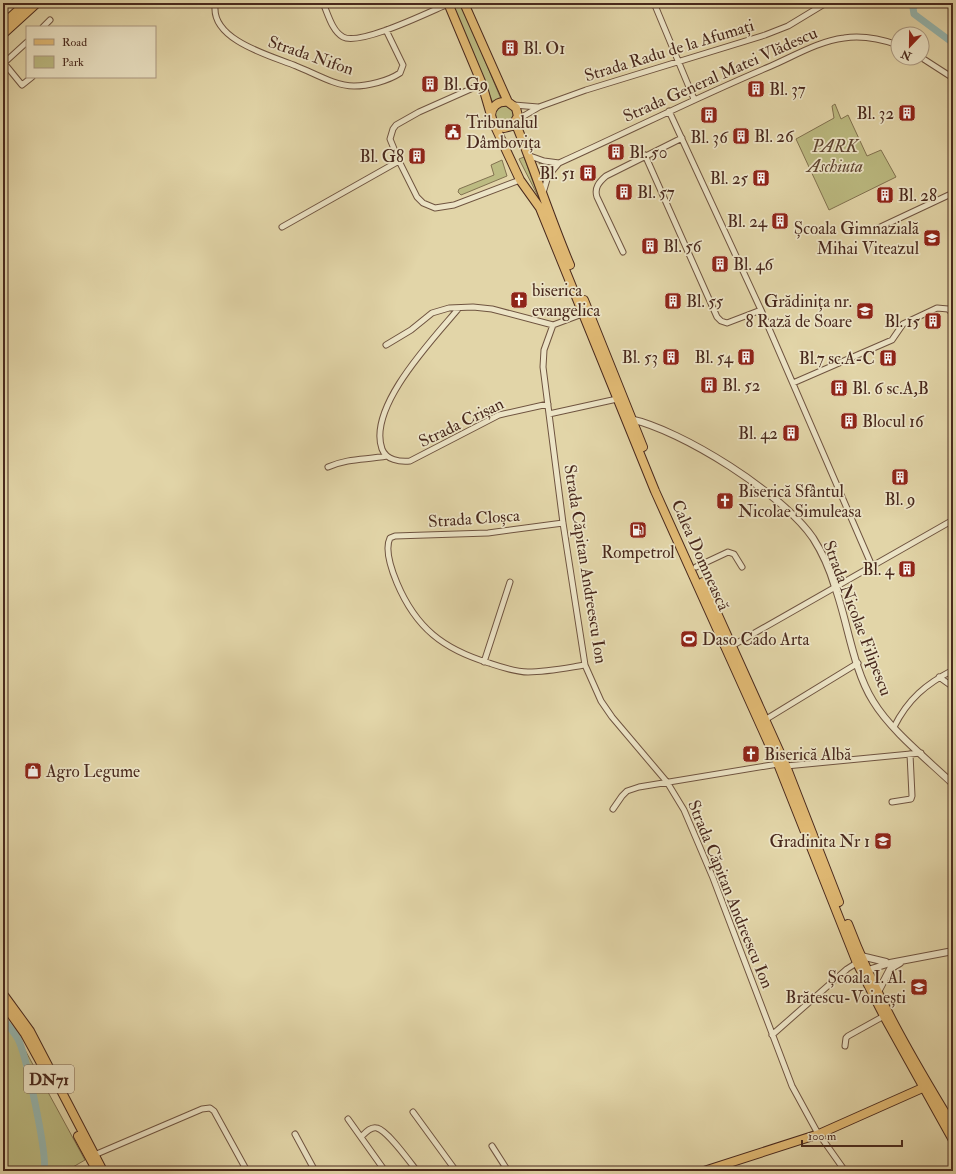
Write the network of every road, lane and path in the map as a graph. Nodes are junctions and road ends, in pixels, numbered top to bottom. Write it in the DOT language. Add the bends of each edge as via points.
graph roads {
  1 [pos="26,3"];
  2 [pos="37,3"];
  3 [pos="217,3"];
  4 [pos="323,3"];
  5 [pos="464,3"];
  6 [pos="654,3"];
  7 [pos="826,3"];
  8 [pos="448,4"];
  9 [pos="50,20"];
  10 [pos="3,24"];
  11 [pos="44,26"];
  12 [pos="386,30"];
  13 [pos="3,34"];
  14 [pos="26,43"];
  15 [pos="890,43"];
  16 [pos="678,61"];
  17 [pos="930,63"];
  18 [pos="31,78"];
  19 [pos="953,78"];
  20 [pos="482,84"];
  21 [pos="694,99"];
  22 [pos="511,103"];
  23 [pos="539,107"];
  24 [pos="669,111"];
  25 [pos="491,115"];
  26 [pos="516,121"];
  27 [pos="495,124"];
  28 [pos="682,138"];
  29 [pos="530,156"];
  30 [pos="645,156"];
  31 [pos="399,161"];
  32 [pos="559,163"];
  33 [pos="520,180"];
  34 [pos="953,193"];
  35 [pos="542,194"];
  36 [pos="282,227"];
  37 [pos="872,231"];
  38 [pos="623,252"];
  39 [pos="459,308"];
  40 [pos="761,310"];
  41 [pos="586,313"];
  42 [pos="953,314"];
  43 [pos="553,325"];
  44 [pos="386,345"];
  45 [pos="793,383"];
  46 [pos="617,400"];
  47 [pos="548,404"];
  48 [pos="549,414"];
  49 [pos="628,419"];
  50 [pos="387,456"];
  51 [pos="328,467"];
  52 [pos="953,520"];
  53 [pos="563,523"];
  54 [pos="872,566"];
  55 [pos="696,567"];
  56 [pos="742,567"];
  57 [pos="510,582"];
  58 [pos="835,587"];
  59 [pos="730,647"];
  60 [pos="484,662"];
  61 [pos="858,663"];
  62 [pos="585,665"];
  63 [pos="953,670"];
  64 [pos="939,677"];
  65 [pos="953,687"];
  66 [pos="763,721"];
  67 [pos="894,726"];
  68 [pos="920,753"];
  69 [pos="910,754"];
  70 [pos="782,765"];
  71 [pos="667,782"];
  72 [pos="953,784"];
  73 [pos="892,802"];
  74 [pos="613,809"];
  75 [pos="953,951"];
  76 [pos="859,957"];
  77 [pos="904,960"];
  78 [pos="890,963"];
  79 [pos="864,972"];
  80 [pos="878,992"];
  81 [pos="3,994"];
  82 [pos="3,1003"];
  83 [pos="887,1015"];
  84 [pos="772,1035"];
  85 [pos="845,1046"];
  86 [pos="923,1088"];
  87 [pos="413,1112"];
  88 [pos="348,1119"];
  89 [pos="953,1126"];
  90 [pos="295,1134"];
  91 [pos="819,1134"];
  92 [pos="361,1137"];
  93 [pos="953,1140"];
  94 [pos="492,1146"];
  95 [pos="92,1157"];
  96 [pos="97,1171"];
  97 [pos="103,1171"];
  98 [pos="247,1171"];
  99 [pos="315,1171"];
  100 [pos="385,1171"];
  101 [pos="417,1171"];
  102 [pos="456,1171"];
  103 [pos="508,1171"];
  104 [pos="704,1171"];
  105 [pos="845,1171"];
  1 -- 10 [label="main road"];
  2 -- 13 [label="main road"];
  3 -- 12 [label="street, Strada Nifon" via="216,17 222,27 240,42 348,85 365,85 400,73 402,65"];
  4 -- 12 [label="street" via="334,28 343,37 356,39"];
  5 -- 22 [label="main road"];
  6 -- 16 [label="street"];
  7 -- 16 [label="street, Strada Radu de la Afumați" via="788,26"];
  8 -- 12 [label="street"];
  8 -- 20 [label="main road"];
  9 -- 11 [label="street"];
  14 -- 18 [label="street" via="4,63 22,85"];
  15 -- 21 [label="street, Strada General Matei Vlădescu" via="867,37 834,40"];
  16 -- 21 [label="street"];
  16 -- 23 [label="street, Strada Radu de la Afumați"];
  17 -- 19 [label="street"];
  20 -- 25 [label="main road"];
  20 -- 31 [label="street" via="396,125 390,139"];
  21 -- 24 [label="street, Strada General Matei Vlădescu"];
  22 -- 23 [label="street, Strada Radu de la Afumați"];
  22 -- 25 [label="main road" via="496,104"];
  22 -- 26 [label="main road" via="518,112"];
  23 -- 26 [label="street, Strada Radu de la Afumați"];
  24 -- 28 [label="street"];
  24 -- 32 [label="street, Strada General Matei Vlădescu"];
  25 -- 27 [label="main road"];
  26 -- 27 [label="main road" via="508,128"];
  26 -- 29 [label="main road, Calea Domnească"];
  27 -- 33 [label="main road, Calea Domnească"];
  28 -- 30 [label="street"];
  28 -- 40 [label="street"];
  29 -- 32 [label="street"];
  29 -- 35 [label="main road, Calea Domnească"];
  30 -- 38 [label="street" via="606,176 596,189 597,197"];
  30 -- 40 [label="street" via="716,317 727,323"];
  31 -- 33 [label="street" via="417,197 435,208 454,205"];
  31 -- 36 [label="street"];
  32 -- 35 [label="street, Strada General Matei Vlădescu" via="548,176"];
  33 -- 41 [label="main road, Calea Domnească" via="540,208"];
  34 -- 37 [label="street"];
  35 -- 41 [label="main road, Calea Domnească"];
  39 -- 43 [label="street" via="492,309"];
  39 -- 44 [label="street" via="432,313"];
  39 -- 50 [label="street" via="403,376 393,393 384,415 380,435 380,444"];
  40 -- 45 [label="street"];
  41 -- 43 [label="street"];
  41 -- 46 [label="main road, Calea Domnească"];
  41 -- 49 [label="main road, Calea Domnească"];
  42 -- 45 [label="street" via="948,308 937,308 903,324 892,340"];
  43 -- 47 [label="street, Strada Căpitan Andreescu Ion" via="543,359"];
  45 -- 54 [label="street"];
  46 -- 48 [label="street"];
  46 -- 49 [label="main road, Calea Domnească"];
  47 -- 48 [label="street, Strada Căpitan Andreescu Ion"];
  47 -- 50 [label="street, Strada Crișan" via="499,415 415,459 402,461"];
  48 -- 53 [label="street, Strada Căpitan Andreescu Ion"];
  49 -- 55 [label="main road, Calea Domnească"];
  49 -- 58 [label="street, Strada Nicolae Filipescu" via="659,429 708,454 741,474 778,502 813,538"];
  49 -- 59 [label="main road, Calea Domnească"];
  50 -- 51 [label="street, Strada Crișan" via="358,458"];
  52 -- 54 [label="street"];
  53 -- 60 [label="street, Strada Cloșca" via="488,533 394,536 388,541 396,582 423,625 457,652"];
  53 -- 62 [label="street, Strada Căpitan Andreescu Ion"];
  54 -- 58 [label="street"];
  55 -- 56 [label="street" via="728,552 734,554"];
  55 -- 59 [label="main road, Calea Domnească"];
  57 -- 60 [label="street"];
  58 -- 59 [label="street"];
  58 -- 61 [label="street, Strada Nicolae Filipescu"];
  59 -- 66 [label="main road, Calea Domnească"];
  60 -- 62 [label="street" via="525,672"];
  61 -- 66 [label="street"];
  61 -- 67 [label="street, Strada Nicolae Filipescu" via="873,701"];
  62 -- 71 [label="street, Strada Căpitan Andreescu Ion" via="601,701 612,717"];
  63 -- 64 [label="street"];
  64 -- 65 [label="street"];
  64 -- 67 [label="street" via="913,697"];
  66 -- 70 [label="main road, Calea Domnească"];
  67 -- 68 [label="street, Strada Nicolae Filipescu"];
  68 -- 69 [label="street"];
  68 -- 72 [label="street, Strada Nicolae Filipescu"];
  69 -- 70 [label="street"];
  69 -- 73 [label="street" via="912,796 910,799"];
  70 -- 71 [label="street"];
  70 -- 76 [label="main road, Calea Domnească"];
  70 -- 76 [label="main road, Calea Domnească"];
  71 -- 74 [label="street" via="627,791"];
  71 -- 84 [label="street, Strada Căpitan Andreescu Ion" via="695,835"];
  75 -- 77 [label="street"];
  76 -- 78 [label="street"];
  76 -- 79 [label="main road, Calea Domnească"];
  76 -- 84 [label="street"];
  77 -- 78 [label="street"];
  77 -- 80 [label="street" via="890,969"];
  78 -- 79 [label="street"];
  79 -- 80 [label="main road"];
  79 -- 83 [label="main road, Calea Domnească"];
  80 -- 83 [label="main road"];
  81 -- 95 [label="main road, DN71" via="30,1031"];
  82 -- 95 [label="main road, DN71" via="25,1034"];
  83 -- 85 [label="street" via="848,1036"];
  83 -- 86 [label="main road, Calea Domnească"];
  83 -- 86 [label="main road, Calea Domnească" via="903,1052"];
  84 -- 91 [label="street, Strada Căpitan Andreescu Ion" via="799,1100"];
  86 -- 89 [label="main road, Calea Domnească"];
  86 -- 91 [label="main road"];
  86 -- 93 [label="main road"];
  87 -- 102 [label="street"];
  88 -- 92 [label="street"];
  90 -- 99 [label="street"];
  91 -- 104 [label="main road"];
  91 -- 105 [label="street, Strada Căpitan Andreescu Ion"];
  92 -- 100 [label="street"];
  92 -- 101 [label="street" via="372,1128 377,1128"];
  94 -- 103 [label="street"];
  95 -- 96 [label="main road, DN71"];
  95 -- 97 [label="main road, DN71"];
  95 -- 98 [label="street" via="202,1109 210,1108"];
}
